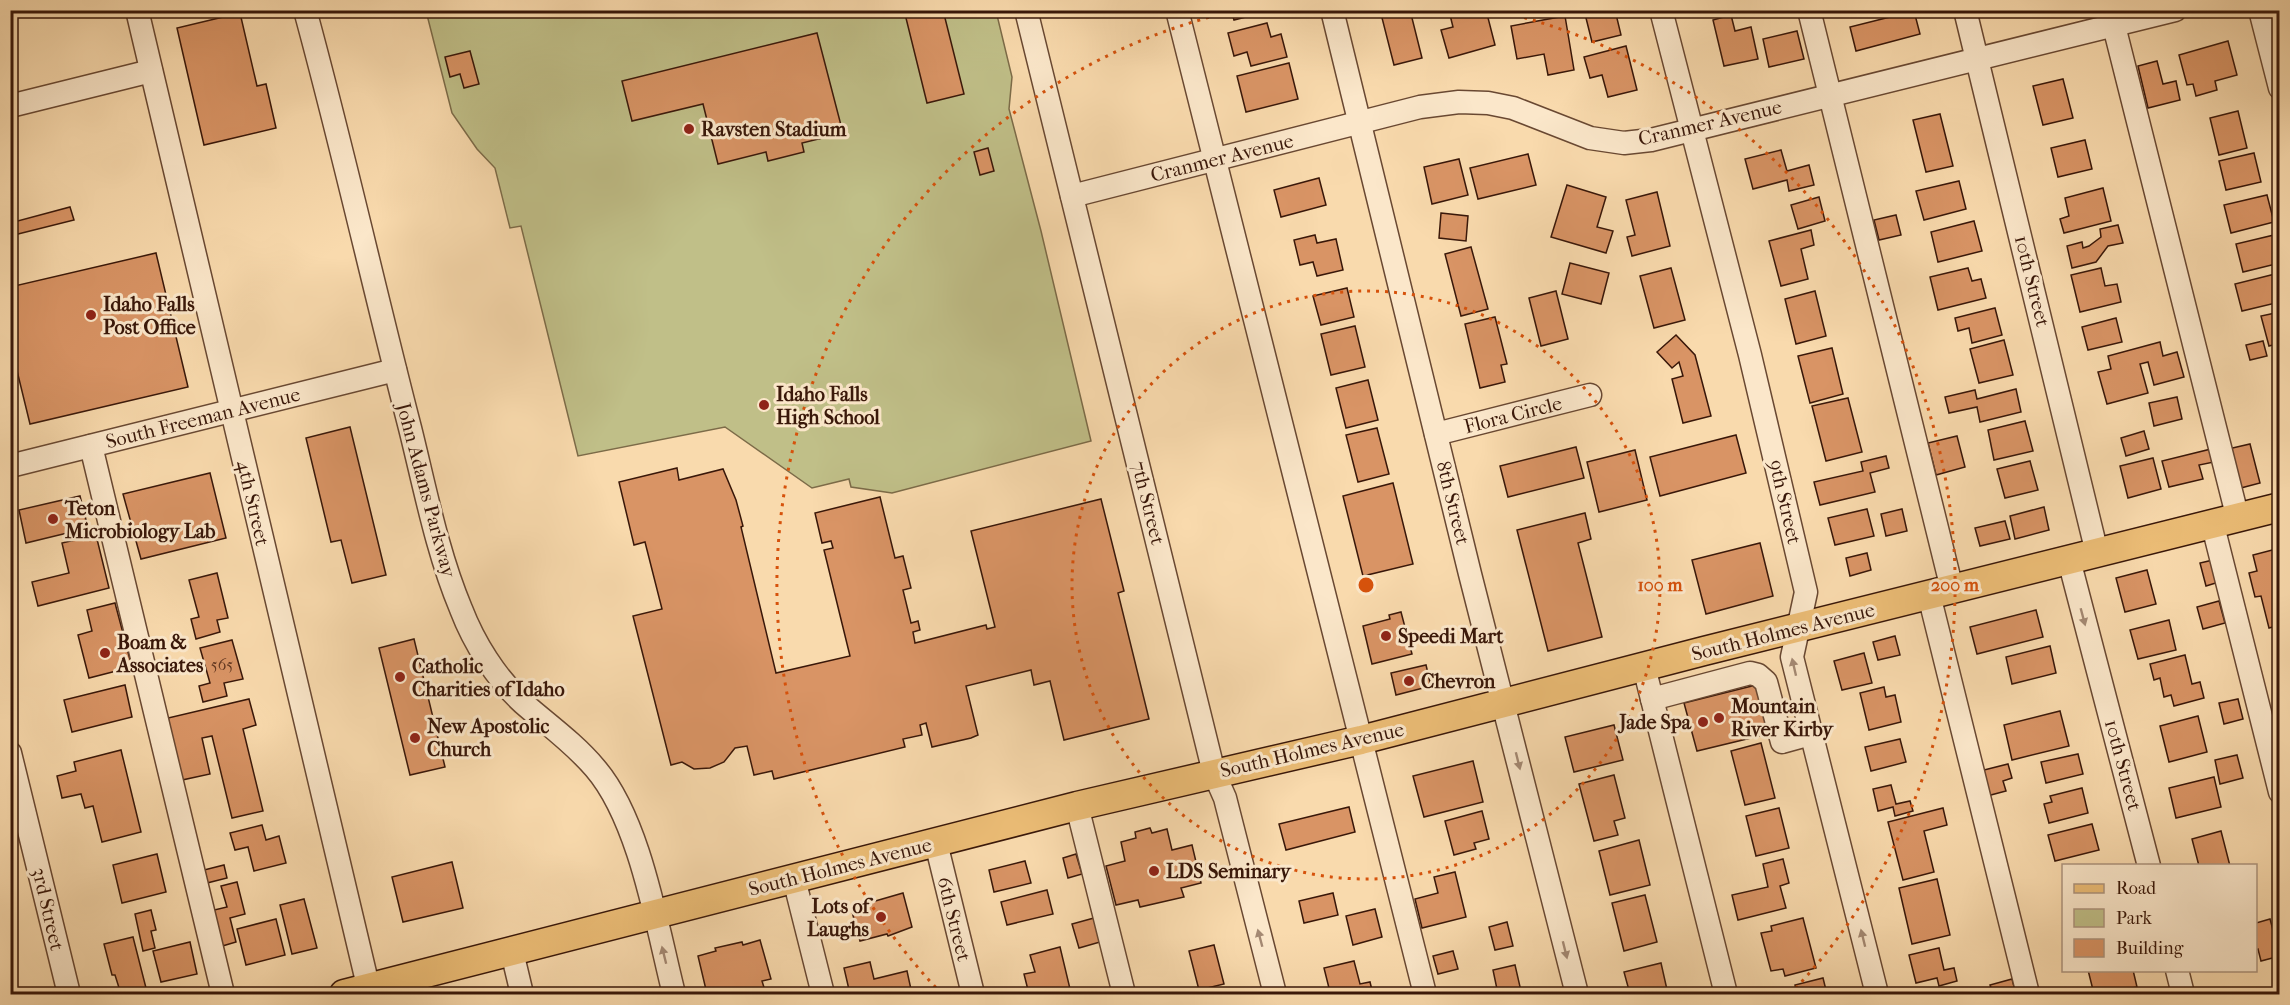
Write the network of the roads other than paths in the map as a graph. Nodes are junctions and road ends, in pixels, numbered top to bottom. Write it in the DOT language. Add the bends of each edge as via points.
graph roads {
  1 [pos="137,10"];
  2 [pos="305,10"];
  3 [pos="1026,10"];
  4 [pos="1177,10"];
  5 [pos="1332,10"];
  6 [pos="1661,10"];
  7 [pos="1809,10"];
  8 [pos="1965,10"];
  9 [pos="2175,10"];
  10 [pos="2260,10"];
  11 [pos="2112,19"];
  12 [pos="1978,60"];
  13 [pos="152,71"];
  14 [pos="2280,88"];
  15 [pos="1829,94"];
  16 [pos="10,106"];
  17 [pos="1360,124"];
  18 [pos="1690,129"];
  19 [pos="1214,160"];
  20 [pos="1072,196"];
  21 [pos="394,370"];
  22 [pos="1590,395"];
  23 [pos="231,411"];
  24 [pos="1436,434"];
  25 [pos="91,446"];
  26 [pos="10,466"];
  27 [pos="2280,507"];
  28 [pos="2225,522"];
  29 [pos="2097,553"];
  30 [pos="2068,560"];
  31 [pos="1941,592"];
  32 [pos="1798,628"];
  33 [pos="1704,651"];
  34 [pos="1644,667"];
  35 [pos="1711,683"];
  36 [pos="1801,693"];
  37 [pos="1652,699"];
  38 [pos="1771,700"];
  39 [pos="1504,704"];
  40 [pos="1811,734"];
  41 [pos="1361,740"];
  42 [pos="10,753"];
  43 [pos="1214,773"];
  44 [pos="2280,792"];
  45 [pos="1077,806"];
  46 [pos="936,843"];
  47 [pos="2148,864"];
  48 [pos="794,879"];
  49 [pos="654,915"];
  50 [pos="512,952"];
  51 [pos="2178,972"];
  52 [pos="361,992"];
  53 [pos="69,994"];
  54 [pos="223,994"];
  55 [pos="522,994"];
  56 [pos="674,994"];
  57 [pos="823,994"];
  58 [pos="973,994"];
  59 [pos="1124,994"];
  60 [pos="1275,994"];
  61 [pos="1425,994"];
  62 [pos="1577,994"];
  63 [pos="1726,994"];
  64 [pos="1877,994"];
  65 [pos="2028,994"];
  66 [pos="2184,994"];
  1 -- 13 [label="street, 4th Street"];
  2 -- 21 [label="street, John Adams Parkway"];
  3 -- 20 [label="street, 7th Street"];
  4 -- 19 [label="street"];
  5 -- 17 [label="street, 8th Street"];
  6 -- 18 [label="street, 9th Street"];
  7 -- 15 [label="street"];
  8 -- 12 [label="street, 10th Street"];
  9 -- 11 [label="street, Cranmer Avenue"];
  10 -- 14 [label="street"];
  11 -- 12 [label="street, Cranmer Avenue"];
  11 -- 28 [label="street"];
  12 -- 15 [label="street, Cranmer Avenue"];
  12 -- 29 [label="street, 10th Street"];
  13 -- 16 [label="street"];
  13 -- 23 [label="street, 4th Street"];
  15 -- 18 [label="street, Cranmer Avenue"];
  15 -- 31 [label="street"];
  17 -- 18 [label="street, Cranmer Avenue" via="1420,107 1459,102 1513,108 1590,138 1624,143"];
  17 -- 19 [label="street, Cranmer Avenue"];
  17 -- 24 [label="street, 8th Street"];
  18 -- 32 [label="street, 9th Street" via="1750,354 1806,592"];
  19 -- 20 [label="street, Cranmer Avenue"];
  19 -- 41 [label="street"];
  20 -- 43 [label="street, 7th Street"];
  21 -- 23 [label="street, South Freeman Avenue"];
  21 -- 49 [label="street, John Adams Parkway" via="461,611 495,670 520,700 596,768 618,802 633,837"];
  22 -- 24 [label="street, Flora Circle"];
  23 -- 25 [label="street, South Freeman Avenue"];
  23 -- 52 [label="street, 4th Street"];
  24 -- 39 [label="street, 8th Street"];
  25 -- 26 [label="street, South Freeman Avenue"];
  25 -- 54 [label="street"];
  27 -- 28 [label="main road, South Holmes Avenue"];
  28 -- 29 [label="main road, South Holmes Avenue"];
  28 -- 44 [label="street"];
  29 -- 30 [label="main road, South Holmes Avenue"];
  30 -- 31 [label="main road, South Holmes Avenue"];
  30 -- 47 [label="street, 10th Street, one-way"];
  31 -- 32 [label="main road, South Holmes Avenue"];
  31 -- 65 [label="street"];
  32 -- 33 [label="main road, South Holmes Avenue"];
  36 -- 32 [label="street, 9th Street, one-way" via="1792,657"];
  33 -- 34 [label="main road, South Holmes Avenue"];
  33 -- 35 [label="street"];
  34 -- 37 [label="street"];
  34 -- 39 [label="main road, South Holmes Avenue"];
  35 -- 37 [label="street"];
  35 -- 38 [label="street" via="1750,673 1758,675 1766,682"];
  36 -- 38 [label="street"];
  36 -- 40 [label="street, 9th Street"];
  37 -- 63 [label="street"];
  38 -- 40 [label="street" via="1782,742"];
  39 -- 41 [label="main road, South Holmes Avenue"];
  39 -- 62 [label="street, 8th Street, one-way"];
  64 -- 40 [label="street, 9th Street, one-way"];
  41 -- 43 [label="main road, South Holmes Avenue"];
  41 -- 61 [label="street"];
  42 -- 53 [label="street, 3rd Street"];
  43 -- 45 [label="main road, South Holmes Avenue"];
  60 -- 43 [label="street, 7th Street, one-way" via="1225,798"];
  45 -- 46 [label="main road, South Holmes Avenue"];
  45 -- 59 [label="street"];
  46 -- 48 [label="main road, South Holmes Avenue"];
  46 -- 58 [label="street, 6th Street"];
  48 -- 49 [label="main road, South Holmes Avenue"];
  48 -- 57 [label="street"];
  49 -- 50 [label="main road, South Holmes Avenue"];
  56 -- 49 [label="street, John Adams Parkway, one-way"];
  50 -- 52 [label="main road, South Holmes Avenue"];
  50 -- 55 [label="street"];
  51 -- 66 [label="street"];
}
